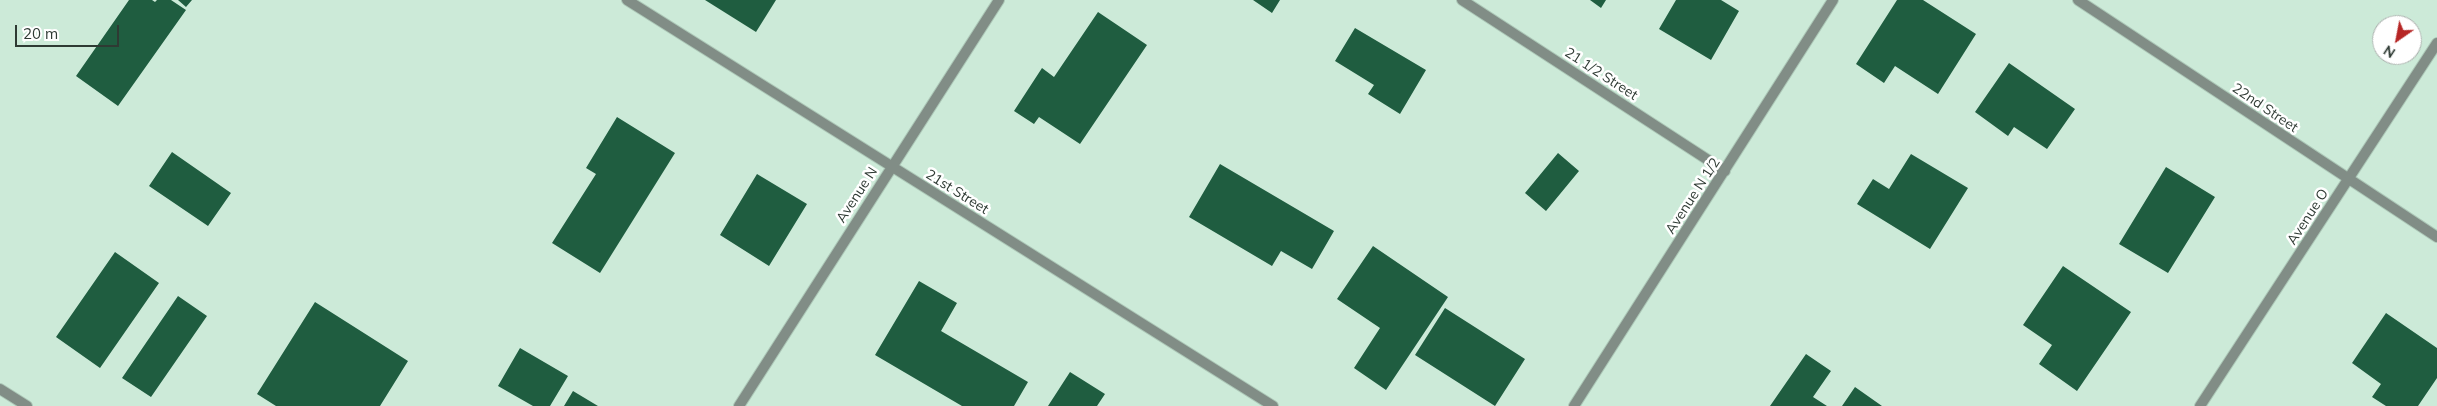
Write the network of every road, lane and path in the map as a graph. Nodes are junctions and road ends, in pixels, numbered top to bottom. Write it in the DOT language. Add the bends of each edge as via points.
graph roads {
  1 [pos="627,0"];
  2 [pos="1000,0"];
  3 [pos="1462,0"];
  4 [pos="1833,0"];
  5 [pos="2078,0"];
  6 [pos="2437,43"];
  7 [pos="892,167"];
  8 [pos="1725,171"];
  9 [pos="2349,180"];
  10 [pos="2437,238"];
  11 [pos="0,389"];
  12 [pos="26,406"];
  13 [pos="739,406"];
  14 [pos="1273,406"];
  15 [pos="1574,406"];
  16 [pos="2200,406"];
  1 -- 7 [label="street, 21st Street"];
  2 -- 7 [label="street, Avenue N"];
  3 -- 8 [label="street, 21 1/2 Street"];
  4 -- 8 [label="street, Avenue N 1/2"];
  5 -- 9 [label="street, 22nd Street"];
  6 -- 9 [label="street, Avenue O"];
  7 -- 13 [label="street, Avenue N"];
  7 -- 14 [label="street, 21st Street"];
  8 -- 15 [label="street, Avenue N 1/2"];
  9 -- 10 [label="street, 22nd Street"];
  9 -- 16 [label="street, Avenue O"];
  11 -- 12 [label="street"];
}
